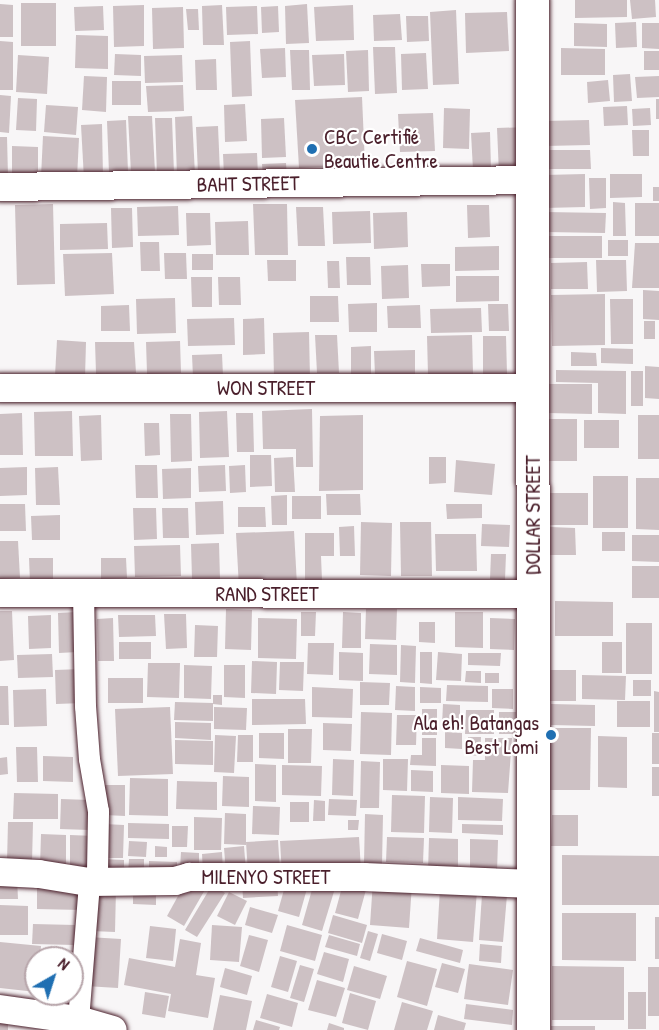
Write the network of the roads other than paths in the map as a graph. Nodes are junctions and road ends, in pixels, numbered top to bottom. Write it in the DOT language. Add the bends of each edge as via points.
graph roads {
  1 [pos="532,0"];
  2 [pos="533,180"];
  3 [pos="0,187"];
  4 [pos="0,388"];
  5 [pos="533,388"];
  6 [pos="0,593"];
  7 [pos="83,593"];
  8 [pos="533,594"];
  9 [pos="0,872"];
  10 [pos="89,882"];
  11 [pos="533,884"];
  12 [pos="0,1009"];
  13 [pos="78,1020"];
  14 [pos="113,1030"];
  15 [pos="534,1030"];
  1 -- 2 [label="street, DOLLAR STREET"];
  2 -- 3 [label="street, BAHT STREET"];
  2 -- 5 [label="street, DOLLAR STREET"];
  4 -- 5 [label="street, WON STREET"];
  5 -- 8 [label="street, DOLLAR STREET"];
  6 -- 7 [label="street, RAND STREET"];
  7 -- 8 [label="street, RAND STREET"];
  7 -- 10 [label="street" via="85,706 98,811 97,871"];
  8 -- 11 [label="street, DOLLAR STREET"];
  9 -- 10 [label="street, MILENYO STREET" via="39,873"];
  10 -- 11 [label="street, MILENYO STREET" via="175,881 189,877 364,877"];
  10 -- 13 [label="street"];
  11 -- 15 [label="street, DOLLAR STREET"];
  12 -- 13 [label="street"];
  13 -- 14 [label="street"];
}
